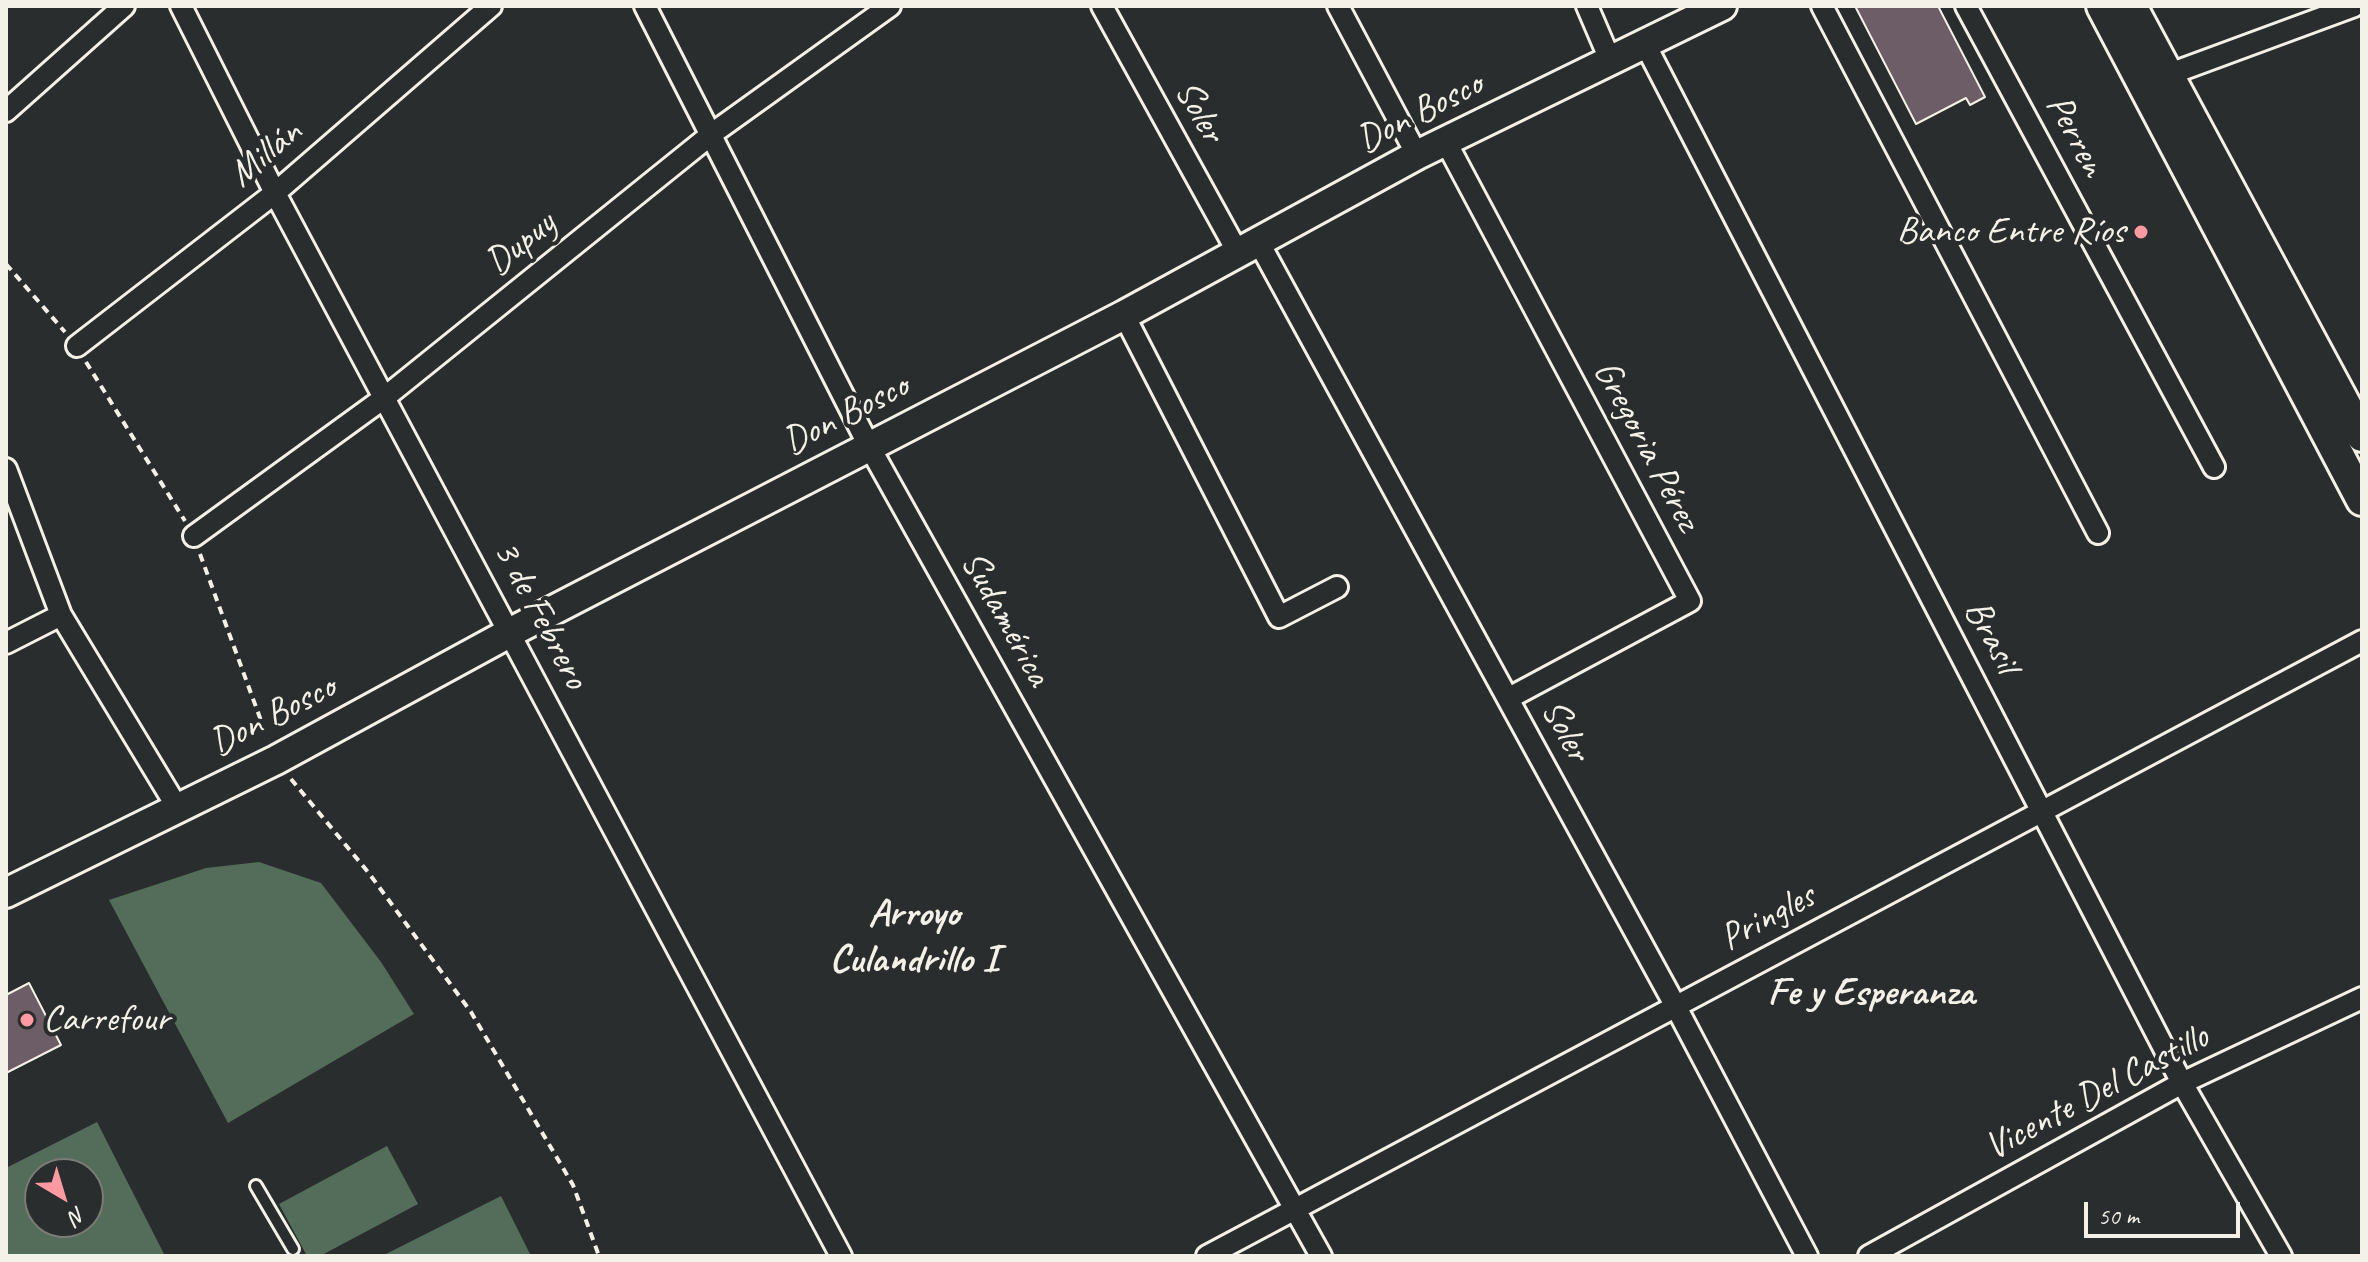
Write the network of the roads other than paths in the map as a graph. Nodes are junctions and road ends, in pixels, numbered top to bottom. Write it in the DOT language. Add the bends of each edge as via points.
graph roads {
  1 [pos="124,6"];
  2 [pos="181,6"];
  3 [pos="491,6"];
  4 [pos="645,6"];
  5 [pos="890,6"];
  6 [pos="1102,6"];
  7 [pos="1338,6"];
  8 [pos="1587,6"];
  9 [pos="1722,6"];
  10 [pos="1822,6"];
  11 [pos="1966,6"];
  12 [pos="2102,6"];
  13 [pos="2131,6"];
  14 [pos="2354,6"];
  15 [pos="1646,46"];
  16 [pos="1611,62"];
  17 [pos="2156,79"];
  18 [pos="6,111"];
  19 [pos="713,133"];
  20 [pos="1446,142"];
  21 [pos="1417,155"];
  22 [pos="275,193"];
  23 [pos="1247,246"];
  24 [pos="1124,315"];
  25 [pos="77,346"];
  26 [pos="384,398"];
  27 [pos="2362,436"];
  28 [pos="869,446"];
  29 [pos="2214,467"];
  30 [pos="6,469"];
  31 [pos="2362,500"];
  32 [pos="2098,533"];
  33 [pos="194,536"];
  34 [pos="1337,587"];
  35 [pos="61,615"];
  36 [pos="511,632"];
  37 [pos="2362,641"];
  38 [pos="6,643"];
  39 [pos="1509,698"];
  40 [pos="177,807"];
  41 [pos="2044,811"];
  42 [pos="6,893"];
  43 [pos="2362,998"];
  44 [pos="1675,1005"];
  45 [pos="2182,1083"];
  46 [pos="256,1186"];
  47 [pos="1297,1210"];
  48 [pos="293,1249"];
  49 [pos="841,1256"];
  50 [pos="1207,1256"];
  51 [pos="1321,1256"];
  52 [pos="1807,1256"];
  53 [pos="1869,1256"];
  54 [pos="2281,1256"];
  1 -- 18 [label="street"];
  2 -- 22 [label="street, 3 de Febrero"];
  3 -- 22 [label="street, Millán"];
  4 -- 19 [label="street, Sudamérica"];
  5 -- 19 [label="street, Dupuy"];
  6 -- 23 [label="street, Soler"];
  7 -- 21 [label="street"];
  8 -- 16 [label="street"];
  9 -- 15 [label="main road, Don Bosco"];
  10 -- 32 [label="street"];
  11 -- 29 [label="street, Perren"];
  12 -- 17 [label="main road"];
  13 -- 17 [label="main road"];
  14 -- 17 [label="street"];
  15 -- 16 [label="main road, Don Bosco"];
  15 -- 41 [label="street, Brasil"];
  16 -- 20 [label="main road, Don Bosco"];
  17 -- 27 [label="main road"];
  17 -- 31 [label="main road"];
  19 -- 26 [label="street, Dupuy"];
  19 -- 28 [label="street, Sudamérica"];
  20 -- 21 [label="main road, Don Bosco"];
  20 -- 39 [label="street, Gregoria Pérez" via="1690,601"];
  21 -- 23 [label="main road, Don Bosco"];
  22 -- 25 [label="street, Millán"];
  22 -- 26 [label="street, 3 de Febrero"];
  23 -- 24 [label="main road, Don Bosco"];
  23 -- 39 [label="street, Soler"];
  24 -- 28 [label="main road, Don Bosco"];
  24 -- 34 [label="street" via="1279,617"];
  26 -- 33 [label="street, Dupuy"];
  26 -- 36 [label="street, 3 de Febrero"];
  28 -- 36 [label="main road, Don Bosco"];
  28 -- 47 [label="street, Sudamérica"];
  30 -- 35 [label="street"];
  35 -- 38 [label="street"];
  35 -- 40 [label="street"];
  36 -- 40 [label="main road, Don Bosco" via="276,760"];
  36 -- 49 [label="street, 3 de Febrero"];
  37 -- 41 [label="street, Pringles"];
  39 -- 44 [label="street, Soler"];
  40 -- 42 [label="main road, Don Bosco"];
  41 -- 44 [label="street, Pringles"];
  41 -- 45 [label="street, Brasil"];
  43 -- 45 [label="street, Vicente Del Castillo"];
  44 -- 47 [label="street, Pringles"];
  44 -- 52 [label="street, Soler"];
  45 -- 53 [label="street, Vicente Del Castillo"];
  45 -- 54 [label="street, Brasil"];
  46 -- 48 [label="lane"];
  47 -- 50 [label="street, Pringles"];
  47 -- 51 [label="street, Sudamérica"];
}
